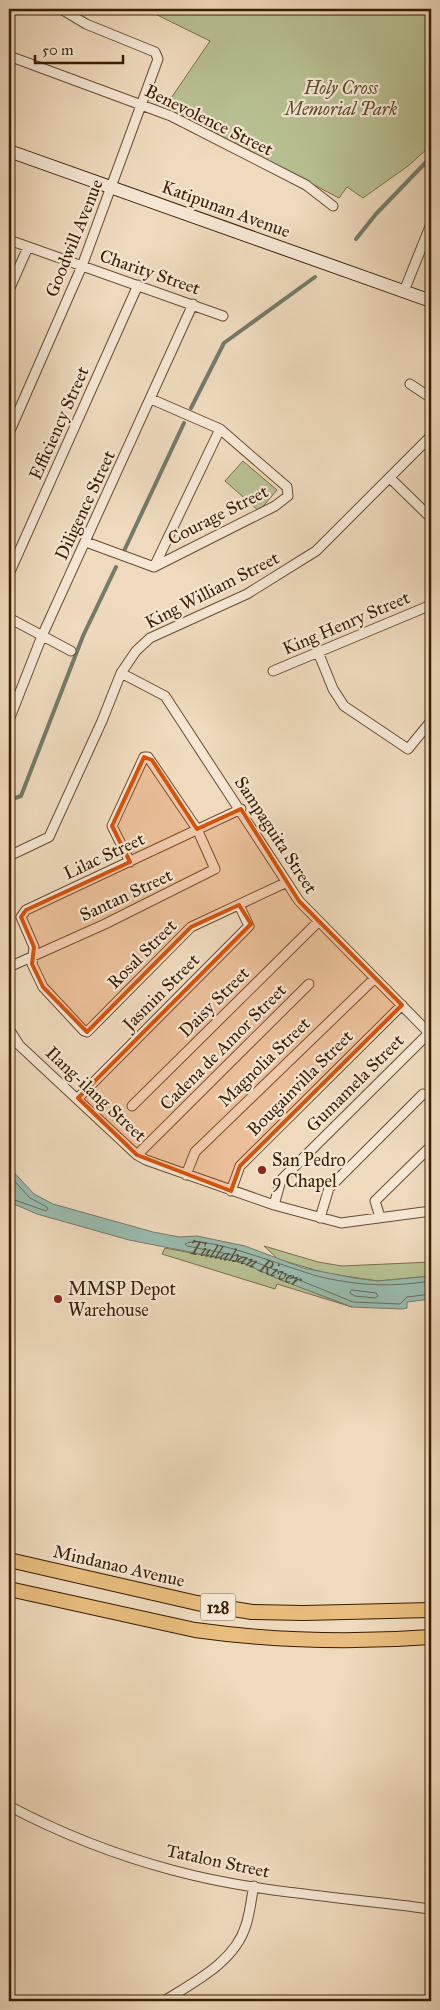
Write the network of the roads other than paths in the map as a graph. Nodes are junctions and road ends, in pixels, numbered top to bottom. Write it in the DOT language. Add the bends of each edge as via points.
graph roads {
  1 [pos="61,9"];
  2 [pos="9,56"];
  3 [pos="143,104"];
  4 [pos="9,150"];
  5 [pos="112,187"];
  6 [pos="332,206"];
  7 [pos="431,224"];
  8 [pos="9,240"];
  9 [pos="28,247"];
  10 [pos="82,266"];
  11 [pos="138,285"];
  12 [pos="9,290"];
  13 [pos="404,292"];
  14 [pos="431,301"];
  15 [pos="193,304"];
  16 [pos="224,316"];
  17 [pos="410,384"];
  18 [pos="431,398"];
  19 [pos="152,399"];
  20 [pos="220,429"];
  21 [pos="9,434"];
  22 [pos="431,436"];
  23 [pos="390,478"];
  24 [pos="431,518"];
  25 [pos="86,542"];
  26 [pos="154,567"];
  27 [pos="9,574"];
  28 [pos="431,605"];
  29 [pos="9,618"];
  30 [pos="42,636"];
  31 [pos="71,650"];
  32 [pos="318,652"];
  33 [pos="273,671"];
  34 [pos="121,673"];
  35 [pos="9,720"];
  36 [pos="431,721"];
  37 [pos="240,810"];
  38 [pos="197,829"];
  39 [pos="9,856"];
  40 [pos="130,862"];
  41 [pos="285,883"];
  42 [pos="239,905"];
  43 [pos="318,922"];
  44 [pos="33,955"];
  45 [pos="9,967"];
  46 [pos="374,979"];
  47 [pos="309,984"];
  48 [pos="402,1005"];
  49 [pos="9,1029"];
  50 [pos="430,1034"];
  51 [pos="423,1094"];
  52 [pos="78,1098"];
  53 [pos="132,1106"];
  54 [pos="431,1146"];
  55 [pos="137,1155"];
  56 [pos="186,1175"];
  57 [pos="231,1190"];
  58 [pos="274,1205"];
  59 [pos="431,1211"];
  60 [pos="380,1217"];
  61 [pos="320,1218"];
  62 [pos="9,1560"];
  63 [pos="9,1589"];
  64 [pos="431,1610"];
  65 [pos="431,1637"];
  66 [pos="9,1806"];
  67 [pos="254,1886"];
  68 [pos="431,1908"];
  69 [pos="164,2001"];
  1 -- 3 [label="street, Goodwill Avenue" via="86,24 155,52 158,59"];
  2 -- 3 [label="street, Benevolence Street"];
  3 -- 5 [label="street, Goodwill Avenue"];
  3 -- 6 [label="street, Benevolence Street" via="187,123 306,185"];
  4 -- 5 [label="main road, Katipunan Avenue"];
  5 -- 10 [label="street, Goodwill Avenue"];
  5 -- 13 [label="main road, Katipunan Avenue"];
  7 -- 13 [label="street"];
  8 -- 9 [label="street, Charity Street"];
  9 -- 10 [label="street, Charity Street"];
  9 -- 12 [label="street"];
  10 -- 11 [label="street, Charity Street"];
  10 -- 21 [label="street, Goodwill Avenue"];
  11 -- 15 [label="street, Charity Street"];
  11 -- 27 [label="street, Efficiency Street"];
  13 -- 14 [label="main road, Katipunan Avenue"];
  15 -- 16 [label="street, Charity Street"];
  15 -- 19 [label="street, Diligence Street"];
  17 -- 18 [label="street"];
  19 -- 20 [label="street, Courage Street"];
  19 -- 25 [label="street, Diligence Street"];
  20 -- 26 [label="street"];
  20 -- 26 [label="street, Courage Street" via="288,487 288,496 275,506"];
  22 -- 23 [label="street, King William Street"];
  23 -- 24 [label="street"];
  23 -- 34 [label="street, King William Street" via="316,551 247,594 150,638"];
  25 -- 26 [label="street"];
  25 -- 30 [label="street, Diligence Street"];
  28 -- 32 [label="street, King Henry Street"];
  29 -- 30 [label="street"];
  30 -- 31 [label="street"];
  30 -- 35 [label="street, Diligence Street"];
  32 -- 33 [label="street, King Henry Street"];
  32 -- 36 [label="street" via="344,706 408,749"];
  34 -- 37 [label="street, Sampaguita Street" via="165,696"];
  34 -- 39 [label="street" via="48,836"];
  37 -- 38 [label="street, Lilac Street"];
  37 -- 41 [label="street, Sampaguita Street"];
  38 -- 40 [label="street, Lilac Street"];
  38 -- 40 [label="street" via="152,760 144,757 112,826"];
  38 -- 44 [label="street, Santan Street" via="215,866 213,871"];
  40 -- 44 [label="street, Lilac Street" via="26,910 21,917 34,947"];
  41 -- 42 [label="street, Rosal Street"];
  41 -- 43 [label="street, Sampaguita Street"];
  42 -- 44 [label="street, Rosal Street" via="192,927 90,1030 84,1032 43,987 32,964"];
  42 -- 52 [label="street, Jasmin Street" via="249,926"];
  43 -- 46 [label="street, Sampaguita Street"];
  43 -- 53 [label="street, Daisy Street"];
  44 -- 45 [label="street, Santan Street"];
  46 -- 48 [label="street, Sampaguita Street"];
  46 -- 56 [label="street, Magnolia Street" via="195,1152"];
  47 -- 55 [label="street, Cadena de Amor Street"];
  48 -- 50 [label="street, Sampaguita Street"];
  48 -- 57 [label="street, Bougainvilla Street" via="240,1166"];
  49 -- 52 [label="street, Ilang-ilang Street" via="19,1045"];
  50 -- 58 [label="street, Gumamela Street" via="281,1180"];
  51 -- 61 [label="street" via="330,1188"];
  52 -- 55 [label="street, Ilang-ilang Street"];
  54 -- 60 [label="street" via="375,1201"];
  55 -- 56 [label="street, Ilang-ilang Street"];
  56 -- 57 [label="street, Ilang-ilang Street"];
  57 -- 58 [label="street, Ilang-ilang Street"];
  58 -- 61 [label="street, Ilang-ilang Street"];
  59 -- 60 [label="street, Ilang-ilang Street"];
  60 -- 61 [label="street, Ilang-ilang Street" via="341,1223"];
  62 -- 64 [label="main road, Mindanao Avenue / 128" via="197,1603 252,1612"];
  63 -- 65 [label="main road, 128" via="225,1634 305,1641"];
  66 -- 67 [label="street, Tatalon Street" via="47,1825 140,1860 172,1870"];
  67 -- 68 [label="street, Tatalon Street"];
  67 -- 69 [label="street" via="246,1926 235,1947 209,1972"];
}
